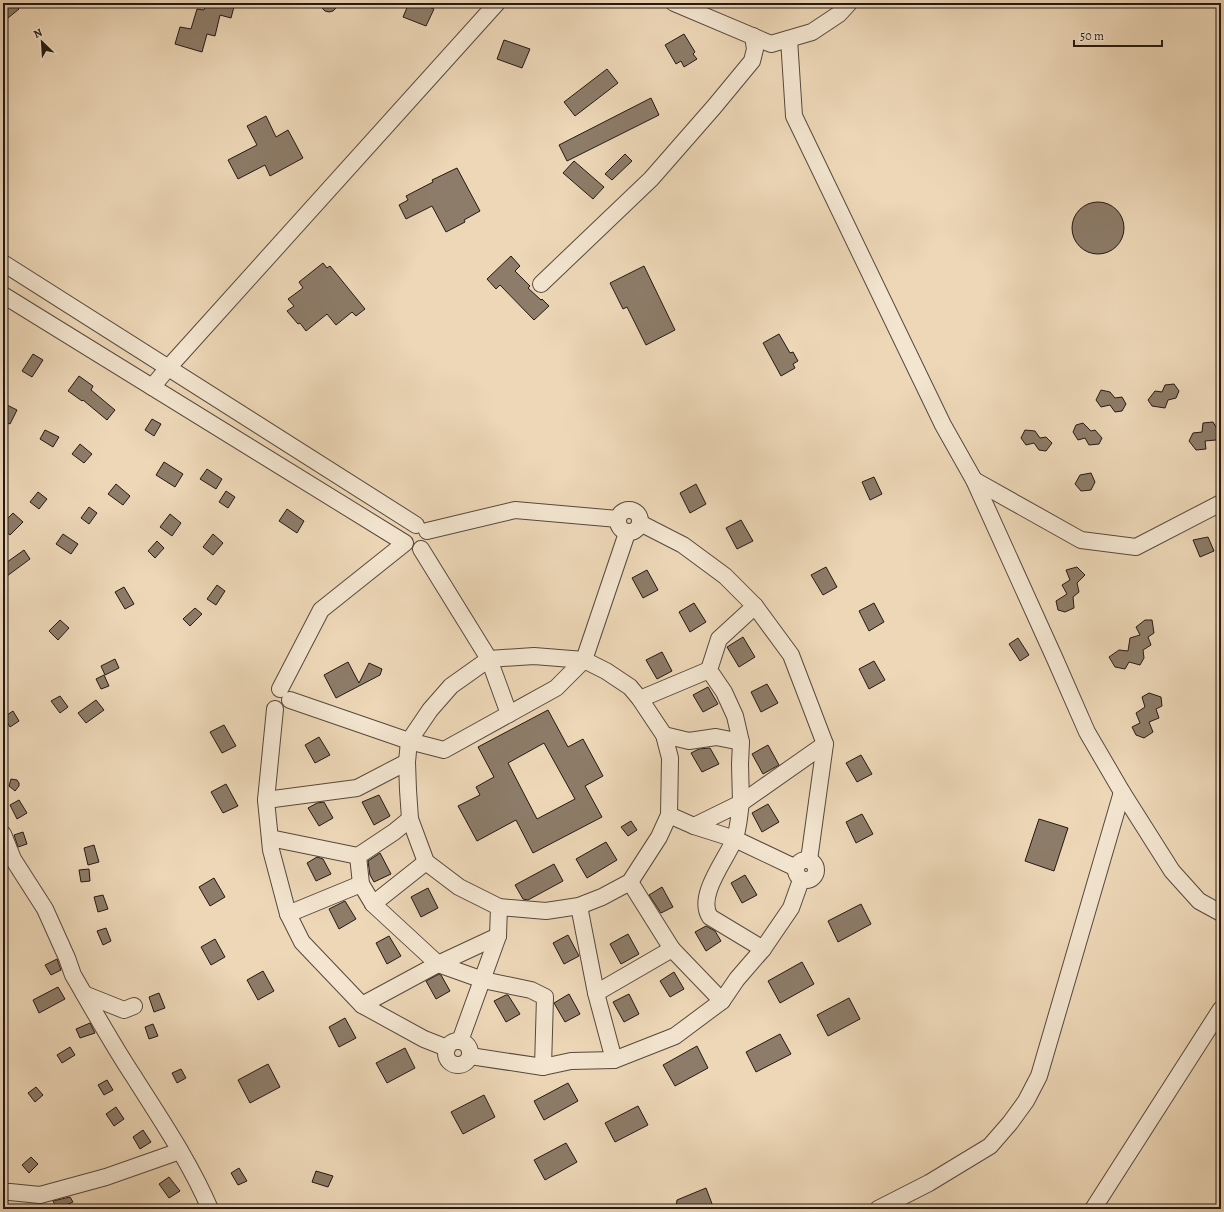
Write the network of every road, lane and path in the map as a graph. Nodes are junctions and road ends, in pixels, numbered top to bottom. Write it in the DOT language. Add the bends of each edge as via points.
graph roads {
  1 [pos="497,3"];
  2 [pos="674,3"];
  3 [pos="849,3"];
  4 [pos="753,36"];
  5 [pos="789,39"];
  6 [pos="3,263"];
  7 [pos="541,284"];
  8 [pos="3,295"];
  9 [pos="168,368"];
  10 [pos="152,387"];
  11 [pos="974,480"];
  12 [pos="1221,503"];
  13 [pos="618,519"];
  14 [pos="640,523"];
  15 [pos="421,528"];
  16 [pos="627,533"];
  17 [pos="405,543"];
  18 [pos="421,549"];
  19 [pos="755,606"];
  20 [pos="490,658"];
  21 [pos="584,660"];
  22 [pos="709,670"];
  23 [pos="285,694"];
  24 [pos="640,699"];
  25 [pos="509,714"];
  26 [pos="735,716"];
  27 [pos="664,735"];
  28 [pos="716,737"];
  29 [pos="409,741"];
  30 [pos="741,742"];
  31 [pos="826,744"];
  32 [pos="407,762"];
  33 [pos="1122,792"];
  34 [pos="266,800"];
  35 [pos="741,803"];
  36 [pos="669,815"];
  37 [pos="410,819"];
  38 [pos="694,826"];
  39 [pos="3,834"];
  40 [pos="270,838"];
  41 [pos="735,839"];
  42 [pos="358,856"];
  43 [pos="426,862"];
  44 [pos="802,869"];
  45 [pos="630,882"];
  46 [pos="361,884"];
  47 [pos="373,904"];
  48 [pos="579,906"];
  49 [pos="499,907"];
  50 [pos="1221,913"];
  51 [pos="288,914"];
  52 [pos="498,936"];
  53 [pos="672,949"];
  54 [pos="763,949"];
  55 [pos="438,964"];
  56 [pos="483,980"];
  57 [pos="596,993"];
  58 [pos="84,994"];
  59 [pos="722,1001"];
  60 [pos="362,1005"];
  61 [pos="134,1006"];
  62 [pos="1221,1009"];
  63 [pos="454,1045"];
  64 [pos="470,1056"];
  65 [pos="614,1060"];
  66 [pos="543,1066"];
  67 [pos="180,1151"];
  68 [pos="3,1192"];
  69 [pos="210,1209"];
  70 [pos="878,1209"];
  71 [pos="1093,1209"];
  1 -- 9 [label="street"];
  2 -- 4 [label="street"];
  3 -- 5 [label="street" via="839,14 812,32"];
  4 -- 5 [label="street" via="771,44"];
  4 -- 7 [label="street" via="755,49 752,61 714,107 651,178"];
  5 -- 11 [label="street" via="794,116 943,424"];
  6 -- 9 [label="street"];
  8 -- 10 [label="street"];
  9 -- 10 [label="street"];
  9 -- 15 [label="street"];
  10 -- 17 [label="street"];
  11 -- 12 [label="street" via="1081,540 1136,546"];
  11 -- 33 [label="street" via="1087,732"];
  13 -- 14 [label="street" via="625,511 633,511 639,515"];
  13 -- 15 [label="street" via="515,510"];
  13 -- 16 [label="street" via="619,526"];
  14 -- 16 [label="street" via="637,530"];
  14 -- 19 [label="street" via="683,545 725,576"];
  15 -- 17 [label="street" via="408,528 405,531"];
  15 -- 18 [label="street" via="429,539"];
  16 -- 21 [label="street"];
  17 -- 18 [label="street" via="414,550"];
  17 -- 23 [label="street" via="321,610"];
  18 -- 20 [label="street"];
  19 -- 22 [label="street" via="719,639"];
  19 -- 31 [label="street" via="791,655"];
  20 -- 21 [label="street" via="534,656"];
  20 -- 25 [label="street"];
  20 -- 29 [label="street" via="451,686 430,710"];
  21 -- 24 [label="street" via="630,687"];
  21 -- 25 [label="street" via="556,688"];
  22 -- 24 [label="street"];
  22 -- 26 [label="street" via="724,692"];
  23 -- 29 [label="street"];
  23 -- 34 [label="street" via="287,706 274,709"];
  24 -- 27 [label="street"];
  25 -- 29 [label="street" via="444,750"];
  26 -- 28 [label="street"];
  26 -- 30 [label="street"];
  27 -- 28 [label="street" via="689,741"];
  27 -- 36 [label="street" via="670,758"];
  28 -- 30 [label="street"];
  29 -- 32 [label="street"];
  30 -- 35 [label="street"];
  31 -- 35 [label="street"];
  31 -- 44 [label="street"];
  32 -- 34 [label="street" via="357,788"];
  32 -- 37 [label="street"];
  33 -- 50 [label="street" via="1172,871 1199,901"];
  33 -- 70 [label="street" via="1039,1076 1026,1101 990,1146 930,1183"];
  34 -- 40 [label="street"];
  35 -- 38 [label="street"];
  35 -- 41 [label="street"];
  36 -- 38 [label="street"];
  36 -- 45 [label="street" via="659,837"];
  37 -- 42 [label="street"];
  37 -- 43 [label="street"];
  38 -- 41 [label="street"];
  39 -- 58 [label="street" via="13,859 45,909 68,958 73,975"];
  40 -- 42 [label="street"];
  40 -- 51 [label="street"];
  41 -- 44 [label="street"];
  41 -- 54 [label="street" via="713,881 706,911 710,917"];
  42 -- 46 [label="street"];
  43 -- 47 [label="street"];
  43 -- 49 [label="street" via="459,887"];
  44 -- 54 [label="street" via="790,908"];
  45 -- 48 [label="street"];
  45 -- 53 [label="street"];
  46 -- 47 [label="street"];
  46 -- 51 [label="street"];
  47 -- 55 [label="street"];
  48 -- 49 [label="street" via="546,911"];
  48 -- 57 [label="street"];
  49 -- 52 [label="street"];
  51 -- 60 [label="street" via="302,942"];
  52 -- 55 [label="street"];
  52 -- 56 [label="street"];
  53 -- 57 [label="street"];
  53 -- 59 [label="street"];
  54 -- 59 [label="street"];
  55 -- 56 [label="street"];
  55 -- 60 [label="street"];
  56 -- 63 [label="street"];
  56 -- 66 [label="street" via="531,990 545,997"];
  57 -- 65 [label="street"];
  58 -- 61 [label="street" via="124,1010"];
  58 -- 67 [label="street"];
  59 -- 65 [label="street" via="675,1036"];
  60 -- 63 [label="street" via="424,1039"];
  62 -- 71 [label="street"];
  63 -- 64 [label="street" via="464,1042 469,1048"];
  63 -- 64 [label="street" via="446,1052 449,1060 455,1064 463,1063"];
  64 -- 66 [label="street"];
  65 -- 66 [label="street" via="571,1061"];
  67 -- 68 [label="street" via="106,1177 40,1195"];
  67 -- 69 [label="street"];
}
